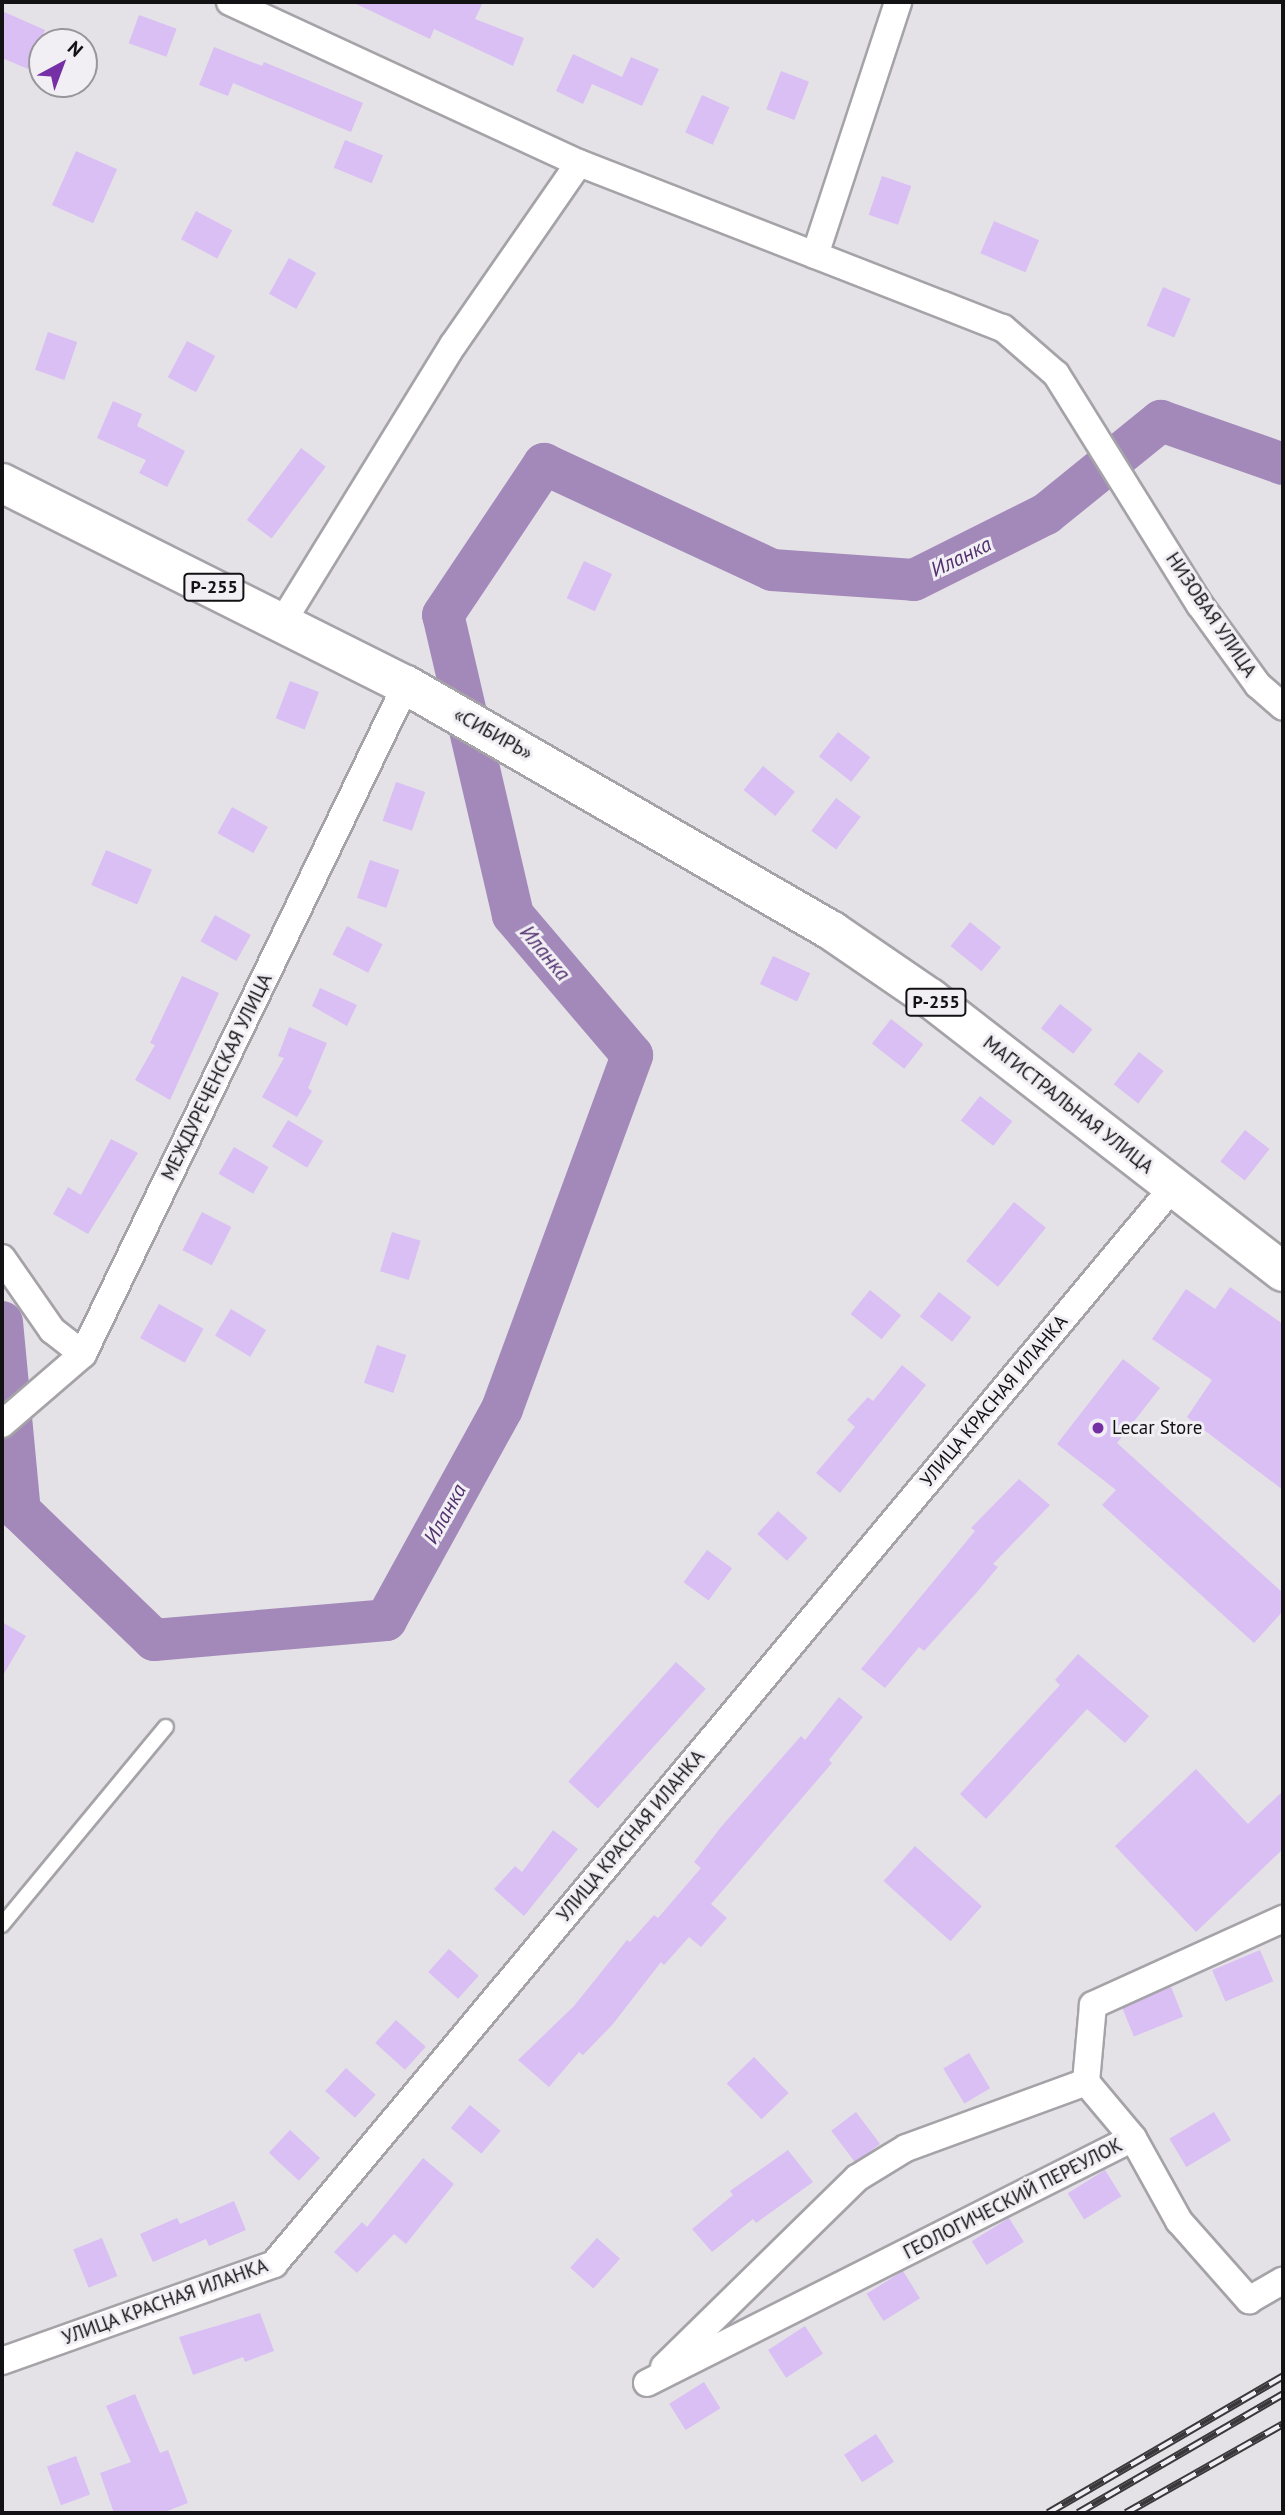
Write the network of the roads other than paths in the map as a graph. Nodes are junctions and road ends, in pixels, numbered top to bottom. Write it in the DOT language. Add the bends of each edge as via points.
graph roads {
  1 [pos="230,2"];
  2 [pos="898,2"];
  3 [pos="579,163"];
  4 [pos="815,255"];
  5 [pos="2,483"];
  6 [pos="283,621"];
  7 [pos="415,690"];
  8 [pos="1283,707"];
  9 [pos="560,772"];
  10 [pos="1173,1187"];
  11 [pos="2,1258"];
  12 [pos="1283,1272"];
  13 [pos="83,1354"];
  14 [pos="2,1424"];
  15 [pos="166,1727"];
  16 [pos="1283,1919"];
  17 [pos="2,1925"];
  18 [pos="1086,2082"];
  19 [pos="1133,2138"];
  20 [pos="1283,2280"];
  21 [pos="2,2361"];
  1 -- 3 [label="street, НИЗОВАЯ УЛИЦА"];
  2 -- 4 [label="street"];
  3 -- 4 [label="street, НИЗОВАЯ УЛИЦА"];
  3 -- 6 [label="street" via="453,345"];
  4 -- 8 [label="street, НИЗОВАЯ УЛИЦА" via="1003,328 1056,374 1200,605 1258,685"];
  5 -- 6 [label="main road, Р-255"];
  6 -- 7 [label="main road, Р-255"];
  7 -- 9 [label="main road, «СИБИРЬ» / Р-255"];
  7 -- 13 [label="street, МЕЖДУРЕЧЕНСКАЯ УЛИЦА"];
  9 -- 10 [label="main road, МАГИСТРАЛЬНАЯ УЛИЦА / Р-255" via="880,962"];
  10 -- 12 [label="main road, МАГИСТРАЛЬНАЯ УЛИЦА / Р-255"];
  10 -- 21 [label="street, УЛИЦА КРАСНАЯ ИЛАНКА" via="274,2264"];
  11 -- 13 [label="street" via="52,1330"];
  13 -- 14 [label="street"];
  15 -- 17 [label="lane"];
  16 -- 18 [label="street" via="1093,2005"];
  18 -- 19 [label="street, ГЕОЛОГИЧЕСКИЙ ПЕРЕУЛОК"];
  18 -- 19 [label="street, ГЕОЛОГИЧЕСКИЙ ПЕРЕУЛОК" via="906,2148 857,2178 648,2383"];
  19 -- 20 [label="street" via="1179,2221 1249,2300"];
}
